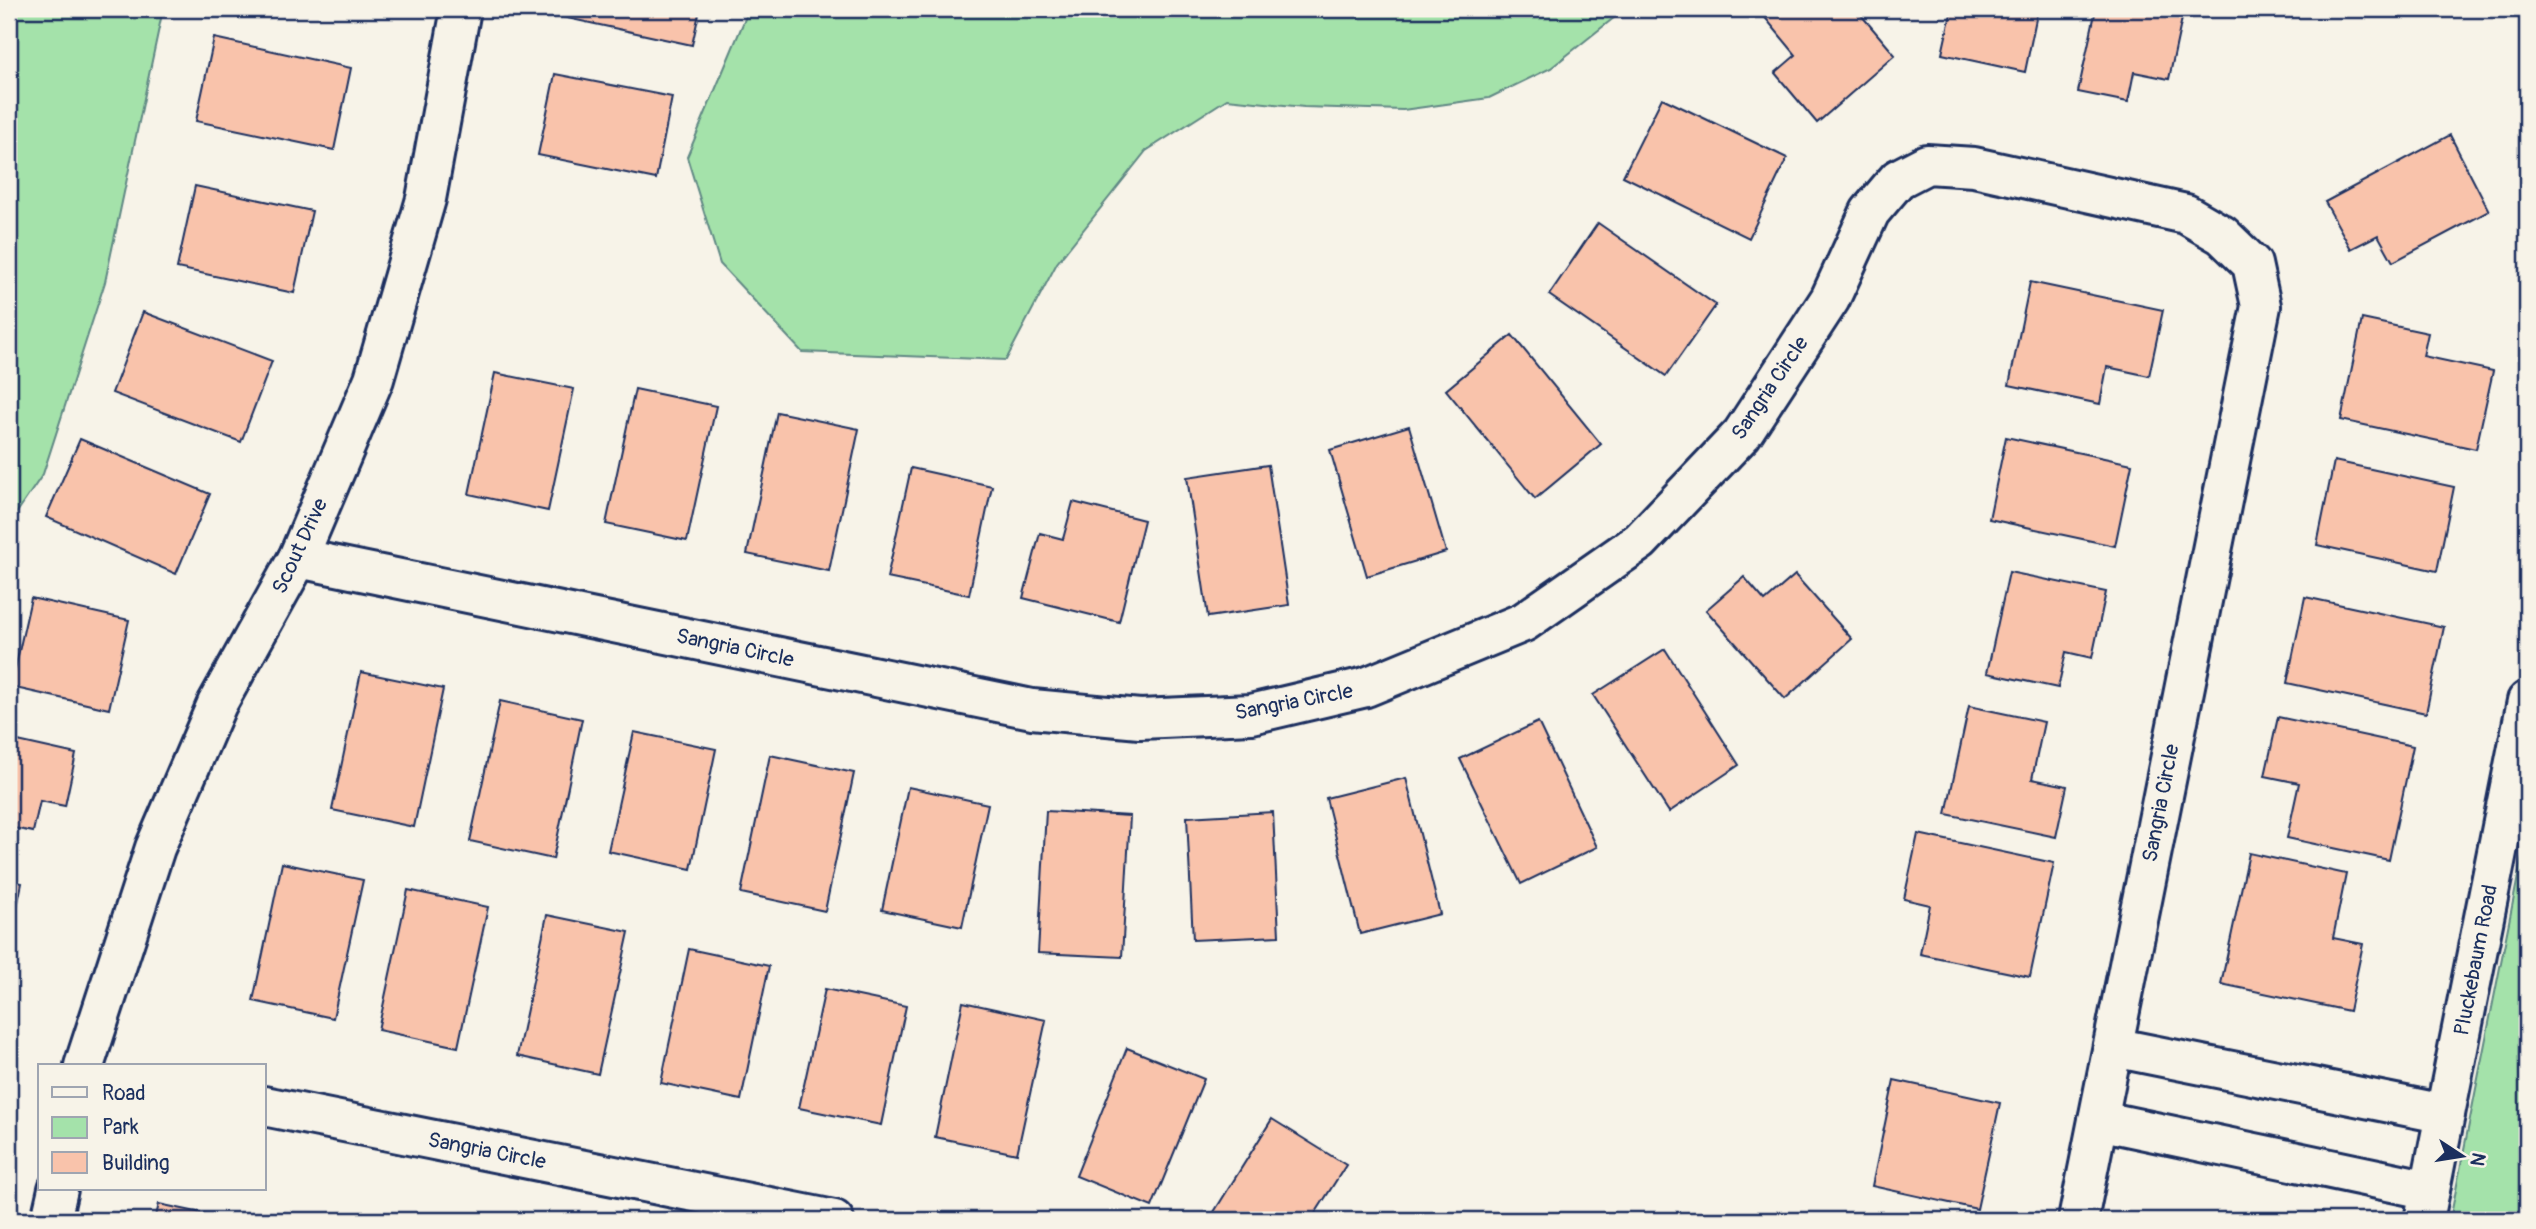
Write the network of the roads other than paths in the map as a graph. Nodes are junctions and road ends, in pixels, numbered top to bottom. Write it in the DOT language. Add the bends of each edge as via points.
graph roads {
  1 [pos="461,9"];
  2 [pos="298,558"];
  3 [pos="2527,701"];
  4 [pos="2113,1047"];
  5 [pos="85,1064"];
  6 [pos="266,1106"];
  7 [pos="2445,1114"];
  8 [pos="2098,1120"];
  9 [pos="58,1190"];
  10 [pos="2427,1205"];
  11 [pos="51,1220"];
  12 [pos="834,1220"];
  13 [pos="2078,1220"];
  1 -- 2 [label="street, Scout Drive" via="426,199 374,379"];
  2 -- 4 [label="street, Sangria Circle" via="1032,709 1140,719 1251,714 1367,687 1524,622 1640,541 1742,434 1830,299 1870,212 1898,179 1927,164 1974,167 2186,214 2222,235 2252,264 2260,306"];
  2 -- 5 [label="street, Scout Drive" via="218,704 155,848"];
  3 -- 7 [label="street, Pluckebaum Road"];
  4 -- 7 [label="street"];
  4 -- 8 [label="street, Sangria Circle"];
  6 -- 12 [label="street, Sangria Circle"];
  7 -- 10 [label="street, Pluckebaum Road"];
  8 -- 10 [label="street"];
  8 -- 13 [label="street, Sangria Circle"];
  9 -- 11 [label="street"];
}
